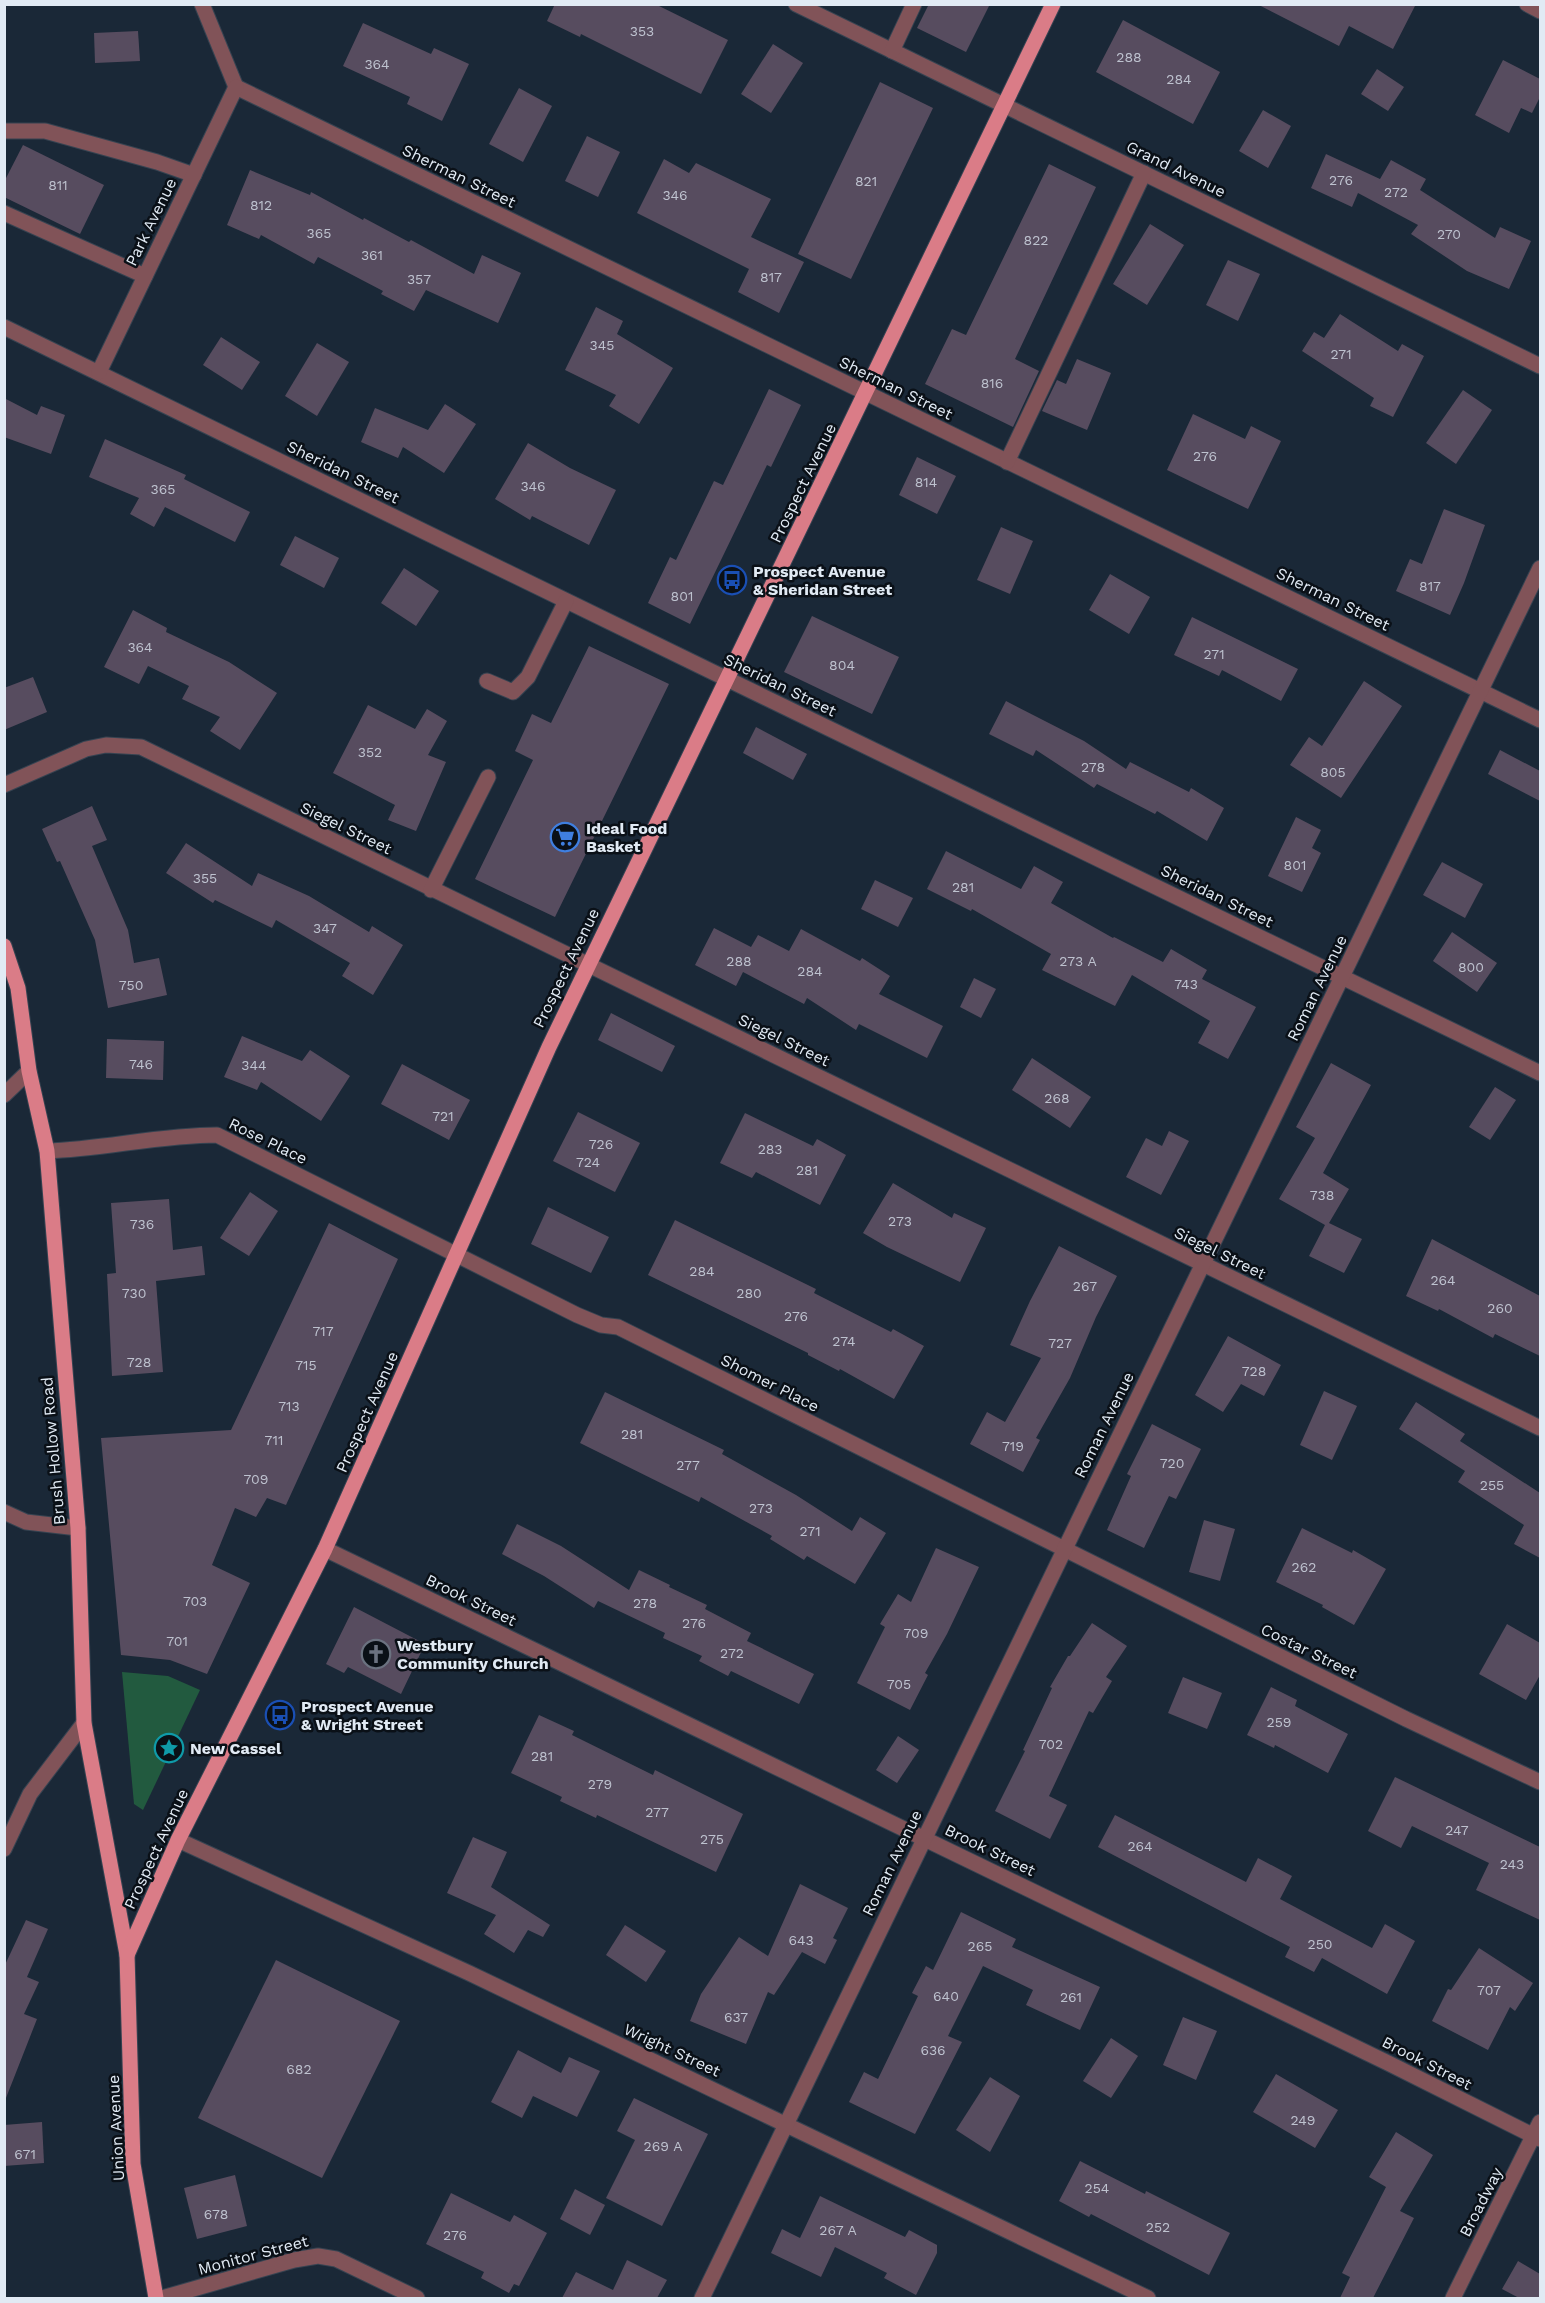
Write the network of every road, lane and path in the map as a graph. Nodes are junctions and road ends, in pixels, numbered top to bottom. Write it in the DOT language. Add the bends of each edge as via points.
graph roads {
  1 [pos="202,4"];
  2 [pos="796,4"];
  3 [pos="914,4"];
  4 [pos="1053,4"];
  5 [pos="1527,4"];
  6 [pos="1540,11"];
  7 [pos="892,51"];
  8 [pos="236,87"];
  9 [pos="1004,106"];
  10 [pos="4,131"];
  11 [pos="1144,173"];
  12 [pos="194,175"];
  13 [pos="4,213"];
  14 [pos="145,276"];
  15 [pos="4,327"];
  16 [pos="1540,366"];
  17 [pos="99,372"];
  18 [pos="866,394"];
  19 [pos="1007,462"];
  20 [pos="1540,568"];
  21 [pos="566,601"];
  22 [pos="727,680"];
  23 [pos="487,681"];
  24 [pos="1480,690"];
  25 [pos="1540,720"];
  26 [pos="488,777"];
  27 [pos="4,785"];
  28 [pos="431,890"];
  29 [pos="4,946"];
  30 [pos="588,966"];
  31 [pos="1342,977"];
  32 [pos="29,1071"];
  33 [pos="1540,1073"];
  34 [pos="4,1095"];
  35 [pos="46,1150"];
  36 [pos="458,1256"];
  37 [pos="1203,1265"];
  38 [pos="1540,1428"];
  39 [pos="4,1512"];
  40 [pos="78,1528"];
  41 [pos="325,1549"];
  42 [pos="1064,1549"];
  43 [pos="84,1723"];
  44 [pos="1540,1782"];
  45 [pos="924,1838"];
  46 [pos="178,1840"];
  47 [pos="4,1849"];
  48 [pos="127,1954"];
  49 [pos="1540,2122"];
  50 [pos="786,2124"];
  51 [pos="1537,2138"];
  52 [pos="156,2298"];
  53 [pos="162,2298"];
  54 [pos="417,2298"];
  55 [pos="702,2298"];
  56 [pos="1148,2298"];
  57 [pos="1453,2298"];
  1 -- 8 [label="street"];
  2 -- 7 [label="street, Grand Avenue"];
  3 -- 7 [label="street"];
  4 -- 9 [label="main road, Prospect Avenue"];
  5 -- 6 [label="street"];
  7 -- 9 [label="street, Grand Avenue"];
  8 -- 12 [label="street, Park Avenue"];
  8 -- 18 [label="street, Sherman Street"];
  9 -- 11 [label="street, Grand Avenue"];
  9 -- 18 [label="main road, Prospect Avenue"];
  10 -- 12 [label="street" via="45,130"];
  11 -- 16 [label="street, Grand Avenue"];
  11 -- 19 [label="street"];
  12 -- 14 [label="street, Park Avenue"];
  13 -- 14 [label="street"];
  14 -- 17 [label="street, Park Avenue"];
  15 -- 17 [label="street, Sheridan Street"];
  17 -- 21 [label="street, Sheridan Street"];
  18 -- 19 [label="street, Sherman Street"];
  18 -- 22 [label="main road, Prospect Avenue"];
  19 -- 24 [label="street, Sherman Street"];
  20 -- 24 [label="street, Roman Avenue"];
  21 -- 22 [label="street, Sheridan Street"];
  21 -- 23 [label="street" via="528,677 513,692"];
  22 -- 30 [label="main road, Prospect Avenue"];
  22 -- 31 [label="street, Sheridan Street"];
  24 -- 25 [label="street, Sherman Street"];
  24 -- 31 [label="street, Roman Avenue"];
  26 -- 28 [label="street"];
  27 -- 28 [label="street, Siegel Street" via="86,749 105,745 141,747"];
  28 -- 30 [label="street, Siegel Street"];
  29 -- 32 [label="main road, Brush Hollow Road" via="18,988"];
  30 -- 36 [label="main road, Prospect Avenue"];
  30 -- 37 [label="street, Siegel Street"];
  31 -- 33 [label="street, Sheridan Street"];
  31 -- 37 [label="street, Roman Avenue"];
  32 -- 34 [label="street"];
  32 -- 35 [label="main road, Brush Hollow Road"];
  35 -- 36 [label="street, Rose Place" via="217,1135"];
  35 -- 40 [label="main road, Brush Hollow Road"];
  36 -- 41 [label="main road, Prospect Avenue"];
  36 -- 42 [label="street, Shomer Place" via="577,1315 618,1327"];
  37 -- 38 [label="street, Siegel Street"];
  37 -- 42 [label="street, Roman Avenue"];
  39 -- 40 [label="street" via="26,1522"];
  40 -- 43 [label="main road, Brush Hollow Road"];
  41 -- 45 [label="street, Brook Street"];
  41 -- 46 [label="main road, Prospect Avenue"];
  42 -- 44 [label="street, Costar Street"];
  42 -- 45 [label="street, Roman Avenue"];
  43 -- 47 [label="street" via="30,1794"];
  43 -- 48 [label="main road, Brush Hollow Road"];
  45 -- 50 [label="street, Roman Avenue"];
  45 -- 51 [label="street, Brook Street"];
  46 -- 48 [label="main road, Prospect Avenue"];
  46 -- 50 [label="street, Wright Street"];
  48 -- 52 [label="main road, Union Avenue" via="133,2164"];
  49 -- 51 [label="street, Broadway"];
  50 -- 55 [label="street, Roman Avenue"];
  50 -- 56 [label="street, Wright Street"];
  51 -- 57 [label="street, Broadway"];
  53 -- 54 [label="street, Monitor Street" via="318,2256 336,2259"];
}
